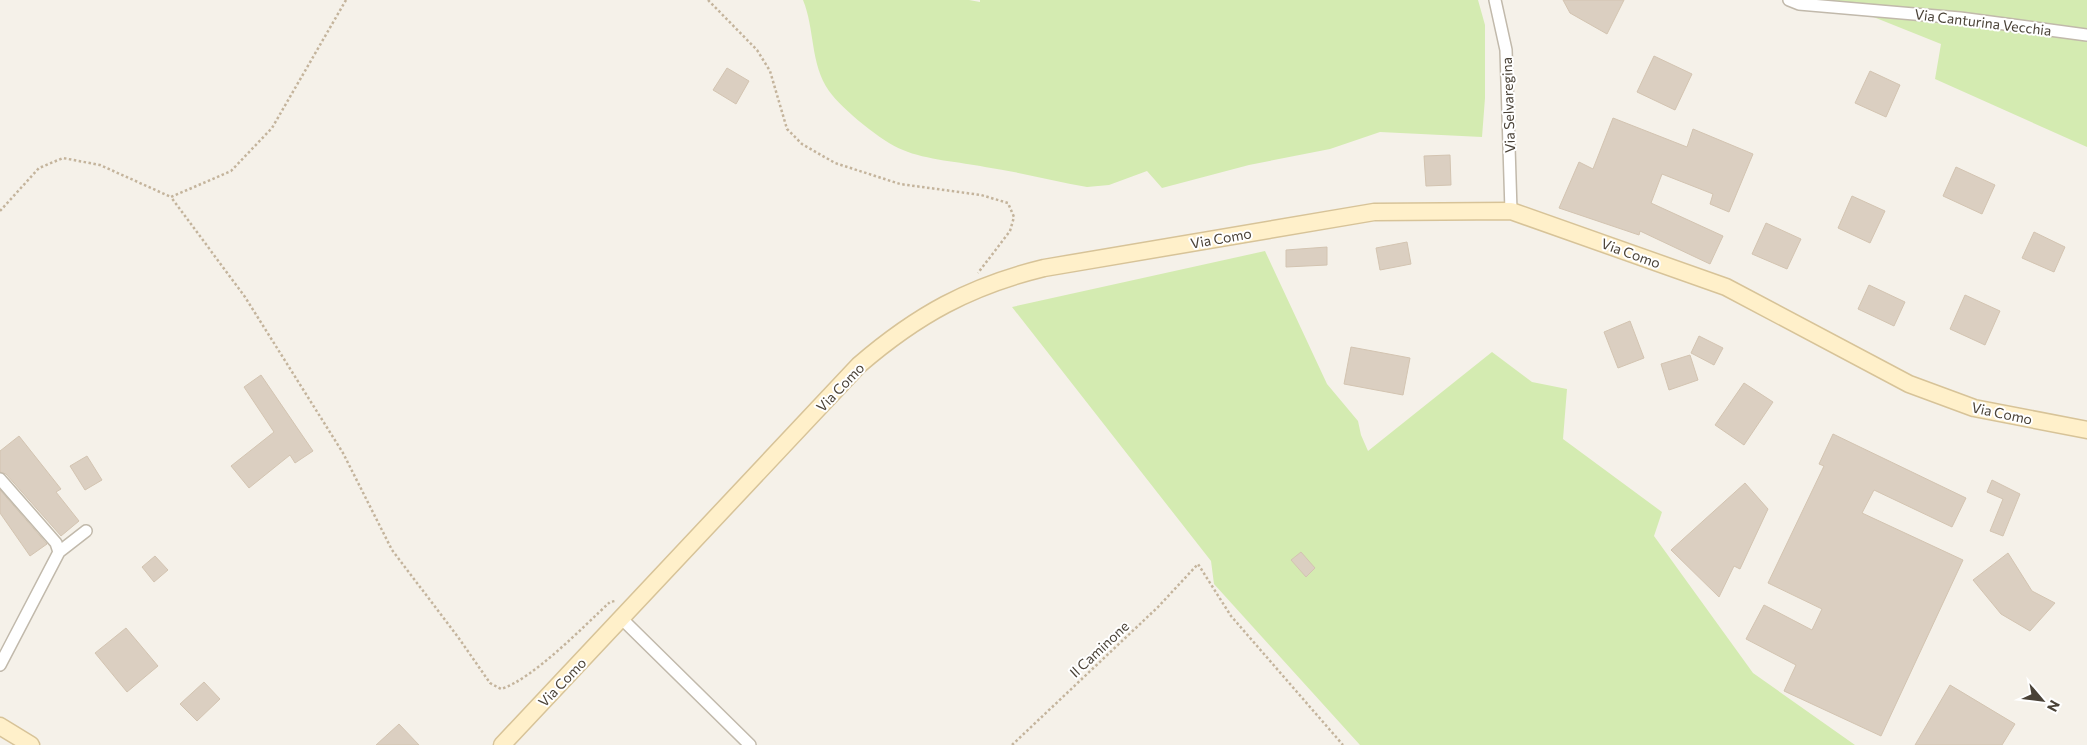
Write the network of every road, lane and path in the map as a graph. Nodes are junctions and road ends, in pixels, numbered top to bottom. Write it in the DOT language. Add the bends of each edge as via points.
graph roads {
  1 [pos="346,0"];
  2 [pos="708,0"];
  3 [pos="1495,0"];
  4 [pos="1789,0"];
  5 [pos="2087,35"];
  6 [pos="171,198"];
  7 [pos="0,211"];
  8 [pos="1511,211"];
  9 [pos="975,277"];
  10 [pos="2087,430"];
  11 [pos="0,479"];
  12 [pos="86,531"];
  13 [pos="59,552"];
  14 [pos="641,598"];
  15 [pos="622,619"];
  16 [pos="0,665"];
  17 [pos="0,726"];
  18 [pos="31,745"];
  19 [pos="502,745"];
  20 [pos="750,745"];
  21 [pos="1012,745"];
  22 [pos="1343,745"];
  1 -- 6 [label="path" via="272,128 231,171"];
  2 -- 9 [label="path" via="757,50 770,71 787,129 802,144 834,163 900,184 980,195 1008,203 1014,217 1010,231"];
  3 -- 8 [label="street, Via Selvaregina" via="1506,50"];
  4 -- 5 [label="street, Via Canturina Vecchia" via="1799,4 1960,18"];
  6 -- 7 [label="path" via="100,165 63,158 39,168"];
  6 -- 14 [label="path" via="245,296 343,453 392,550 458,636 490,684 501,689 512,685 560,648 610,602"];
  8 -- 10 [label="main road, Via Como" via="1726,287 1909,384 1974,408"];
  8 -- 14 [label="main road, Via Como" via="1374,212 1044,268 1010,276 966,294 891,338 860,365"];
  11 -- 13 [label="street" via="56,543"];
  12 -- 13 [label="street"];
  13 -- 16 [label="street"];
  14 -- 15 [label="main road, Via Como"];
  15 -- 19 [label="main road, Via Como"];
  15 -- 20 [label="street"];
  17 -- 18 [label="main road"];
  21 -- 22 [label="path, Il Caminone" via="1158,607 1198,564 1231,616"];
}
